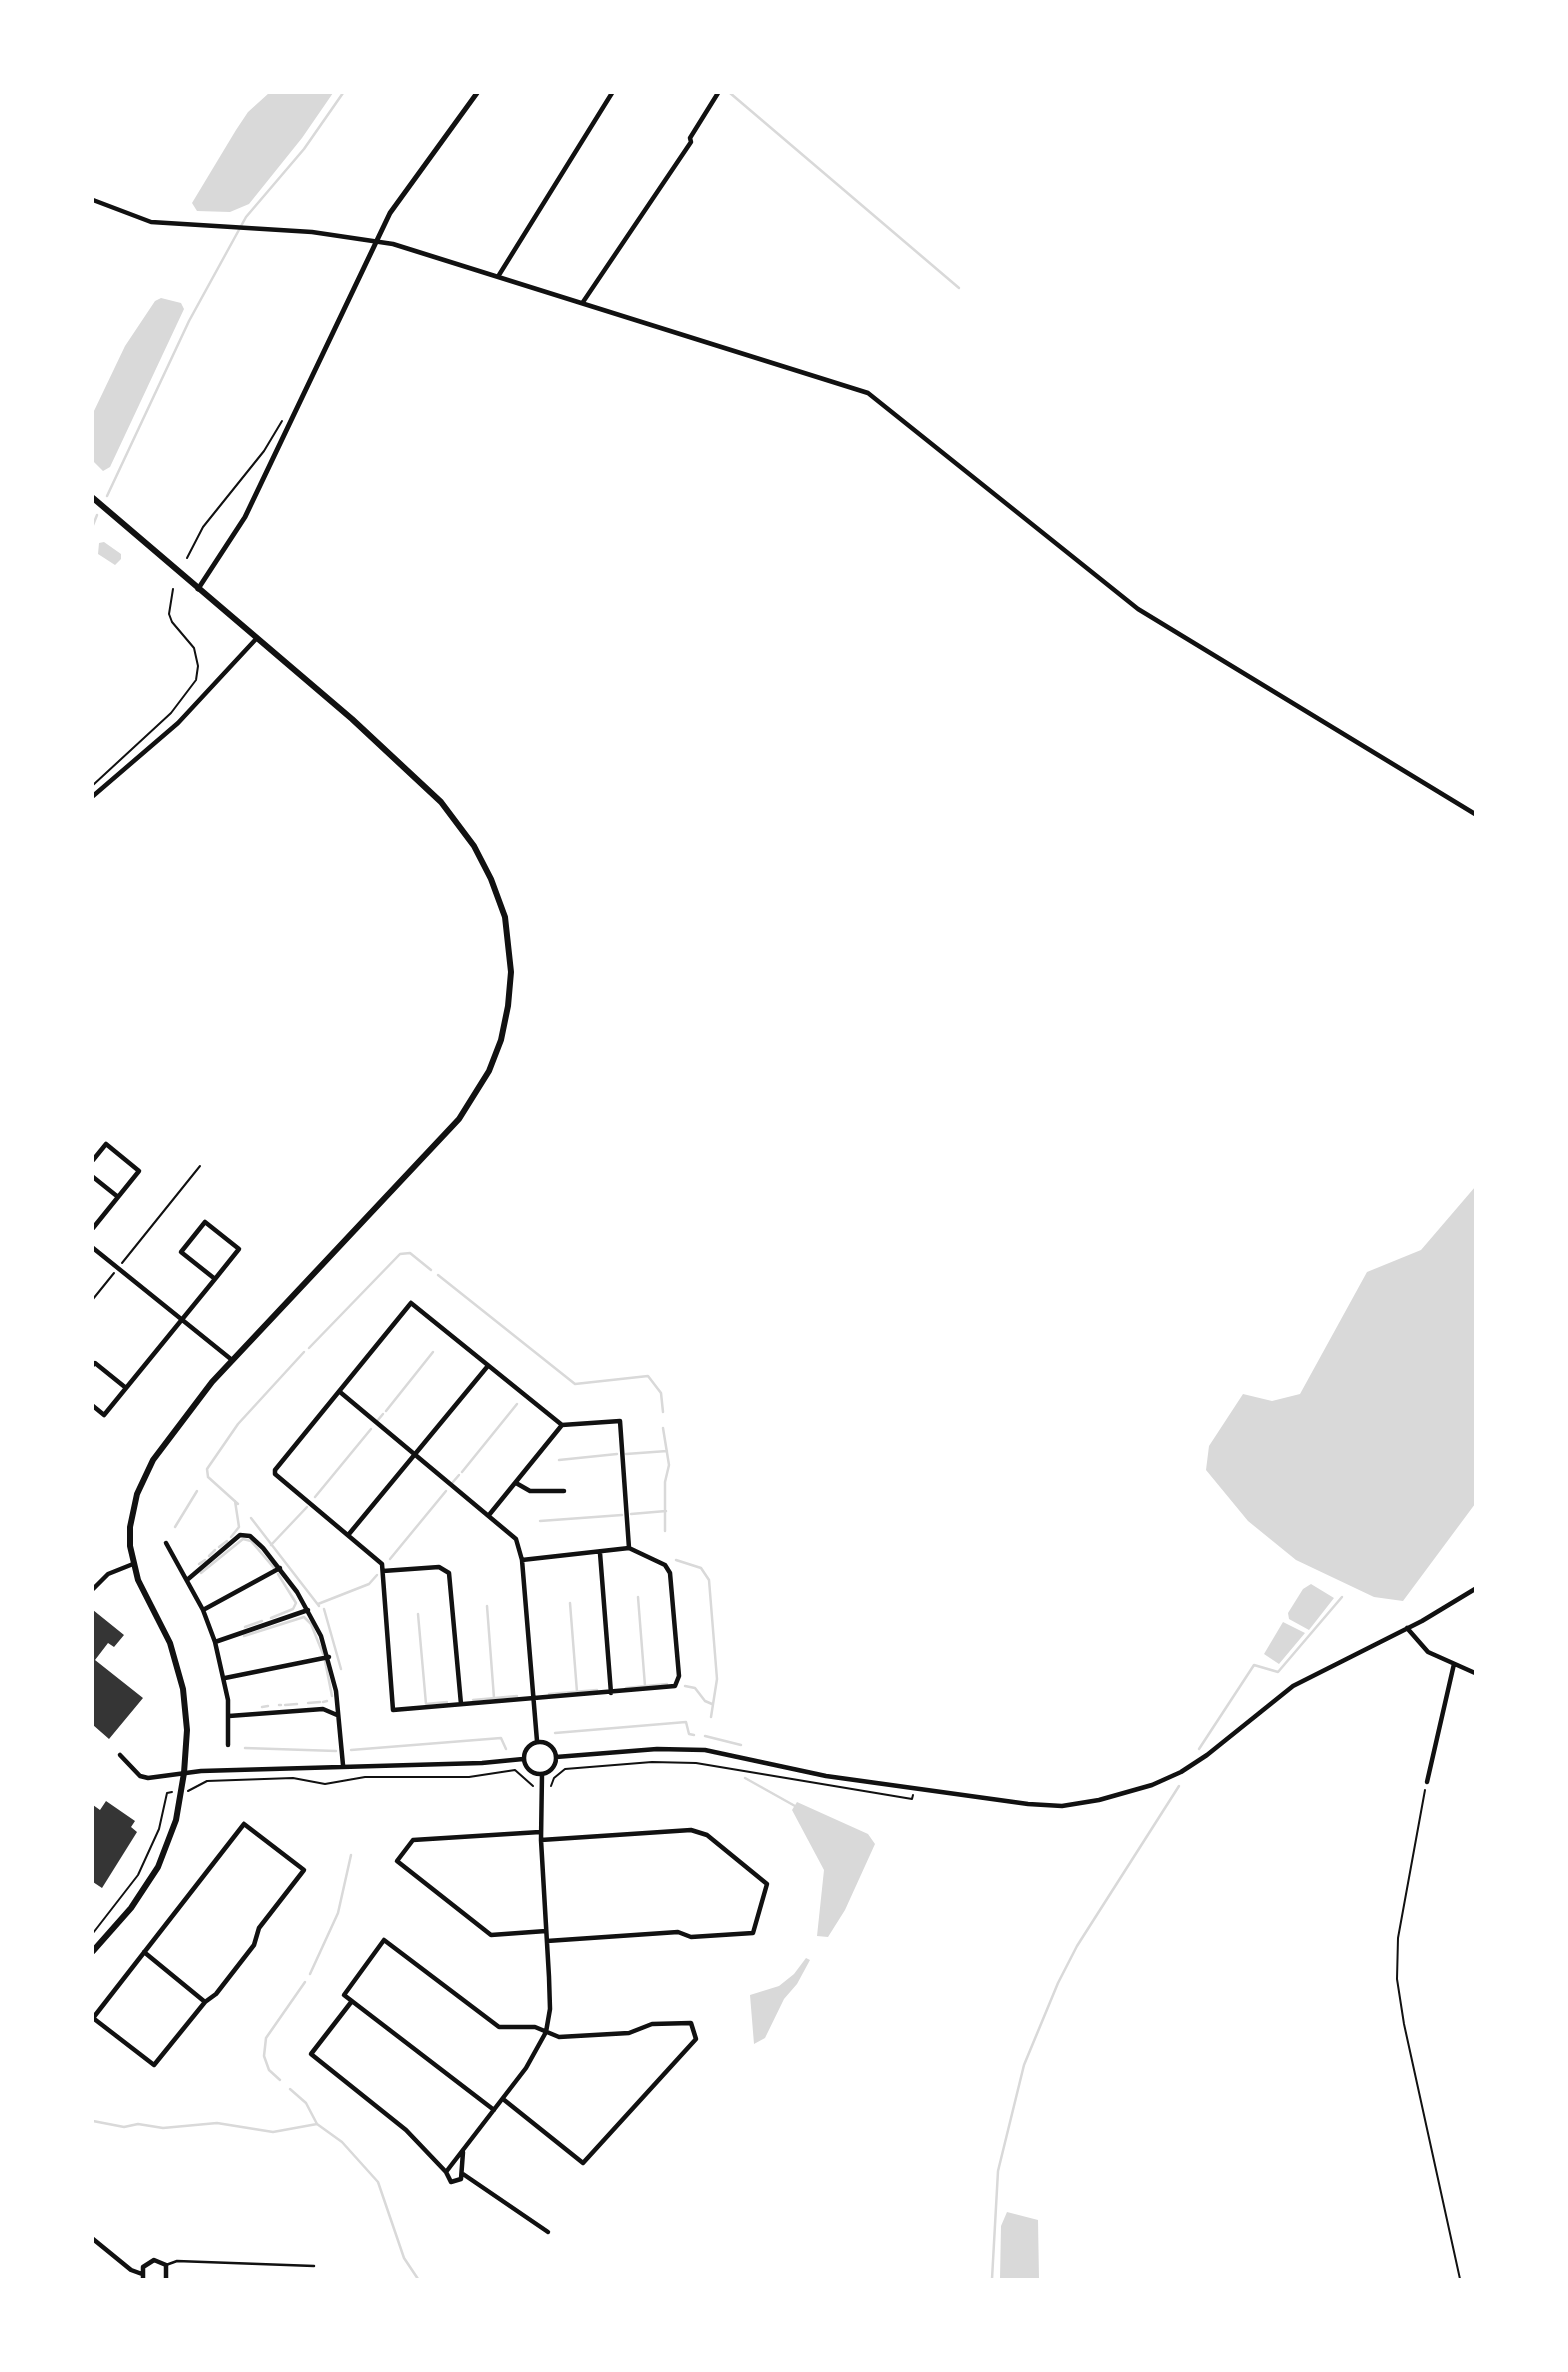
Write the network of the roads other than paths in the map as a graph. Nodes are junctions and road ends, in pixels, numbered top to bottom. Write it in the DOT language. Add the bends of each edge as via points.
graph roads {
  1 [pos="477,93"];
  2 [pos="612,93"];
  3 [pos="718,93"];
  4 [pos="93,200"];
  5 [pos="376,240"];
  6 [pos="499,275"];
  7 [pos="583,302"];
  8 [pos="95,500"];
  9 [pos="198,589"];
  10 [pos="256,639"];
  11 [pos="93,796"];
  12 [pos="1475,814"];
  13 [pos="93,1160"];
  14 [pos="93,1177"];
  15 [pos="118,1197"];
  16 [pos="93,1228"];
  17 [pos="93,1248"];
  18 [pos="215,1279"];
  19 [pos="182,1319"];
  20 [pos="232,1360"];
  21 [pos="93,1365"];
  22 [pos="487,1367"];
  23 [pos="126,1388"];
  24 [pos="340,1392"];
  25 [pos="93,1406"];
  26 [pos="562,1425"];
  27 [pos="414,1454"];
  28 [pos="516,1483"];
  29 [pos="564,1490"];
  30 [pos="489,1516"];
  31 [pos="349,1534"];
  32 [pos="166,1543"];
  33 [pos="629,1548"];
  34 [pos="600,1553"];
  35 [pos="522,1560"];
  36 [pos="133,1564"];
  37 [pos="280,1568"];
  38 [pos="383,1571"];
  39 [pos="187,1580"];
  40 [pos="93,1589"];
  41 [pos="1475,1589"];
  42 [pos="203,1610"];
  43 [pos="308,1610"];
  44 [pos="1407,1628"];
  45 [pos="215,1642"];
  46 [pos="329,1657"];
  47 [pos="1454,1664"];
  48 [pos="1475,1674"];
  49 [pos="225,1678"];
  50 [pos="611,1693"];
  51 [pos="535,1700"];
  52 [pos="461,1704"];
  53 [pos="337,1715"];
  54 [pos="229,1716"];
  55 [pos="537,1741"];
  56 [pos="228,1745"];
  57 [pos="120,1755"];
  58 [pos="556,1758"];
  59 [pos="523,1759"];
  60 [pos="343,1765"];
  61 [pos="184,1773"];
  62 [pos="542,1774"];
  63 [pos="1427,1782"];
  64 [pos="540,1832"];
  65 [pos="541,1840"];
  66 [pos="546,1931"];
  67 [pos="547,1941"];
  68 [pos="93,1951"];
  69 [pos="144,1952"];
  70 [pos="352,2001"];
  71 [pos="205,2002"];
  72 [pos="93,2018"];
  73 [pos="546,2032"];
  74 [pos="503,2099"];
  75 [pos="494,2110"];
  76 [pos="463,2152"];
  77 [pos="446,2172"];
  78 [pos="463,2174"];
  79 [pos="548,2232"];
  80 [pos="93,2239"];
  81 [pos="166,2265"];
  82 [pos="314,2266"];
  83 [pos="142,2277"];
  84 [pos="166,2279"];
  1 -- 5 [label="street" via="406,188"];
  2 -- 6 [label="street"];
  3 -- 7 [label="street" via="684,154"];
  4 -- 5 [label="street" via="151,222"];
  5 -- 6 [label="street"];
  5 -- 9 [label="street" via="245,517"];
  6 -- 7 [label="street"];
  7 -- 12 [label="street" via="868,393 1138,609"];
  8 -- 9 [label="main road"];
  9 -- 10 [label="main road"];
  10 -- 11 [label="street" via="178,723"];
  10 -- 20 [label="main road" via="401,762 455,818 499,897 511,972 501,1040 464,1112 426,1158"];
  13 -- 15 [label="street" via="106,1143 139,1171"];
  14 -- 15 [label="street"];
  15 -- 16 [label="street"];
  17 -- 19 [label="street"];
  18 -- 18 [label="street" via="181,1252 205,1222 239,1249"];
  18 -- 19 [label="street"];
  19 -- 20 [label="street"];
  19 -- 23 [label="street"];
  20 -- 36 [label="main road" via="169,1437 144,1478 131,1520"];
  21 -- 23 [label="street"];
  22 -- 24 [label="street" via="411,1303"];
  22 -- 26 [label="street"];
  22 -- 27 [label="street"];
  23 -- 25 [label="street" via="104,1415"];
  24 -- 27 [label="street"];
  24 -- 31 [label="street" via="275,1474"];
  26 -- 28 [label="street"];
  26 -- 33 [label="street" via="620,1421"];
  27 -- 30 [label="street"];
  27 -- 31 [label="street"];
  28 -- 29 [label="street" via="530,1491"];
  28 -- 30 [label="street"];
  30 -- 35 [label="street" via="516,1539"];
  31 -- 38 [label="street" via="378,1560"];
  32 -- 39 [label="street"];
  33 -- 34 [label="street"];
  33 -- 50 [label="street" via="668,1569 678,1676 671,1689"];
  34 -- 35 [label="street"];
  34 -- 50 [label="street"];
  35 -- 51 [label="street"];
  36 -- 40 [label="street" via="108,1574"];
  36 -- 61 [label="main road" via="176,1663 186,1713"];
  37 -- 39 [label="street" via="254,1538 240,1535"];
  37 -- 42 [label="street"];
  37 -- 43 [label="street"];
  38 -- 52 [label="street" via="439,1567 449,1573"];
  38 -- 52 [label="street" via="393,1710"];
  39 -- 42 [label="street"];
  41 -- 44 [label="street"];
  42 -- 45 [label="street"];
  43 -- 45 [label="street"];
  43 -- 46 [label="street"];
  44 -- 47 [label="street" via="1423,1648"];
  44 -- 58 [label="street" via="1293,1686 1181,1772 1128,1793 1062,1805 887,1786 705,1751 657,1749"];
  45 -- 49 [label="street"];
  46 -- 49 [label="street"];
  46 -- 53 [label="street"];
  47 -- 48 [label="street"];
  47 -- 63 [label="street"];
  49 -- 54 [label="street"];
  50 -- 51 [label="street"];
  51 -- 52 [label="street"];
  51 -- 55 [label="street"];
  53 -- 54 [label="street" via="323,1709"];
  53 -- 60 [label="street"];
  54 -- 56 [label="street"];
  55 -- 58 [label="street" via="549,1745"];
  55 -- 59 [label="street" via="526,1749"];
  57 -- 61 [label="street" via="141,1776"];
  58 -- 62 [label="street" via="553,1767"];
  59 -- 60 [label="street"];
  59 -- 62 [label="street" via="530,1771"];
  60 -- 61 [label="street"];
  61 -- 68 [label="main road" via="176,1820 158,1867 131,1908"];
  62 -- 64 [label="street"];
  64 -- 65 [label="street"];
  64 -- 66 [label="street" via="413,1840 397,1861 491,1935"];
  65 -- 66 [label="street"];
  65 -- 67 [label="street" via="691,1830 707,1835 766,1884 753,1933 691,1937 677,1932"];
  66 -- 67 [label="street"];
  67 -- 73 [label="street" via="550,2009"];
  69 -- 71 [label="street"];
  69 -- 71 [label="street" via="244,1824 304,1870 260,1928 254,1945"];
  69 -- 72 [label="street"];
  70 -- 73 [label="street" via="344,1995 384,1940 499,2028 535,2027"];
  70 -- 75 [label="street"];
  70 -- 77 [label="street" via="311,2054 406,2130"];
  71 -- 72 [label="street" via="154,2065"];
  73 -- 74 [label="street"];
  73 -- 74 [label="street" via="562,2037 629,2032 652,2024 691,2024 696,2039 583,2163"];
  74 -- 75 [label="street"];
  75 -- 76 [label="street"];
  76 -- 77 [label="street"];
  76 -- 78 [label="street"];
  77 -- 78 [label="street" via="446,2178 454,2183"];
  78 -- 79 [label="street"];
  80 -- 83 [label="street"];
  81 -- 82 [label="lane" via="177,2261"];
  81 -- 83 [label="street" via="147,2262"];
  81 -- 84 [label="street"];
}
